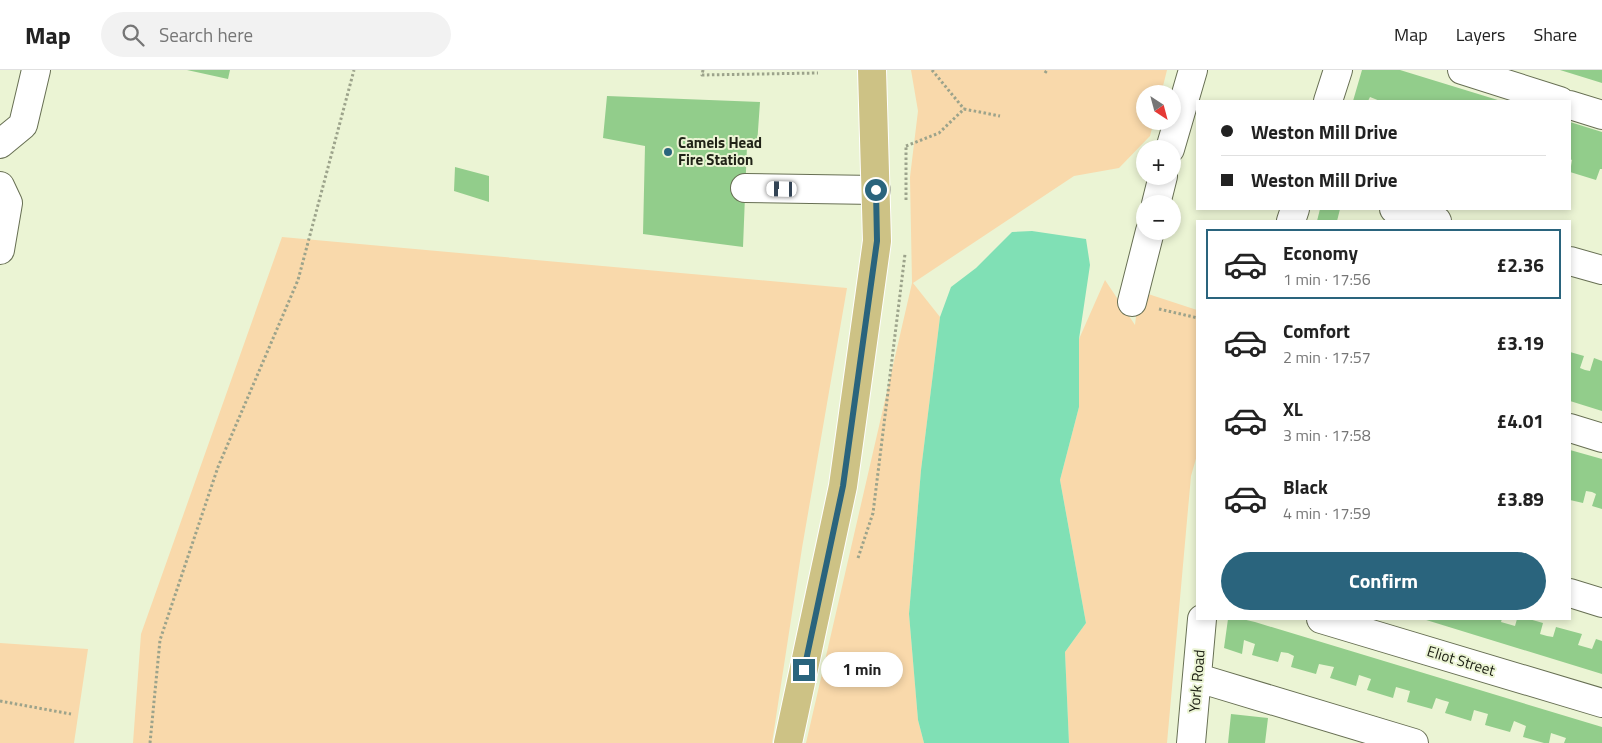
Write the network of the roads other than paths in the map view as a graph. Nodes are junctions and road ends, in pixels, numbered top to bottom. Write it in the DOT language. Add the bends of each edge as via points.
graph roads {
  1 [pos="36,70"];
  2 [pos="872,70"];
  3 [pos="1192,70"];
  4 [pos="1338,70"];
  5 [pos="1462,70"];
  6 [pos="1328,100"];
  7 [pos="1557,100"];
  8 [pos="1571,104"];
  9 [pos="1602,115"];
  10 [pos="1173,140"];
  11 [pos="0,144"];
  12 [pos="0,186"];
  13 [pos="744,188"];
  14 [pos="876,190"];
  15 [pos="1398,210"];
  16 [pos="1432,220"];
  17 [pos="1148,240"];
  18 [pos="0,250"];
  19 [pos="1571,261"];
  20 [pos="1602,270"];
  21 [pos="1132,302"];
  22 [pos="1571,428"];
  23 [pos="1602,438"];
  24 [pos="1571,593"];
  25 [pos="1602,602"];
  26 [pos="1202,620"];
  27 [pos="1324,620"];
  28 [pos="1198,678"];
  29 [pos="1602,703"];
  30 [pos="788,743"];
  31 [pos="1192,743"];
  32 [pos="1414,743"];
  1 -- 11 [label="street" via="23,125"];
  2 -- 14 [label="main road"];
  3 -- 10 [label="street"];
  4 -- 6 [label="street"];
  5 -- 7 [label="street"];
  8 -- 9 [label="street"];
  12 -- 18 [label="street" via="8,203"];
  13 -- 14 [label="street"];
  14 -- 30 [label="main road" via="877,241 843,486"];
  15 -- 16 [label="street"];
  17 -- 21 [label="street"];
  19 -- 20 [label="street"];
  22 -- 23 [label="street"];
  24 -- 25 [label="street"];
  26 -- 28 [label="street, York Road"];
  27 -- 29 [label="street, Eliot Street"];
  28 -- 31 [label="street, York Road"];
  28 -- 32 [label="street"];
}
